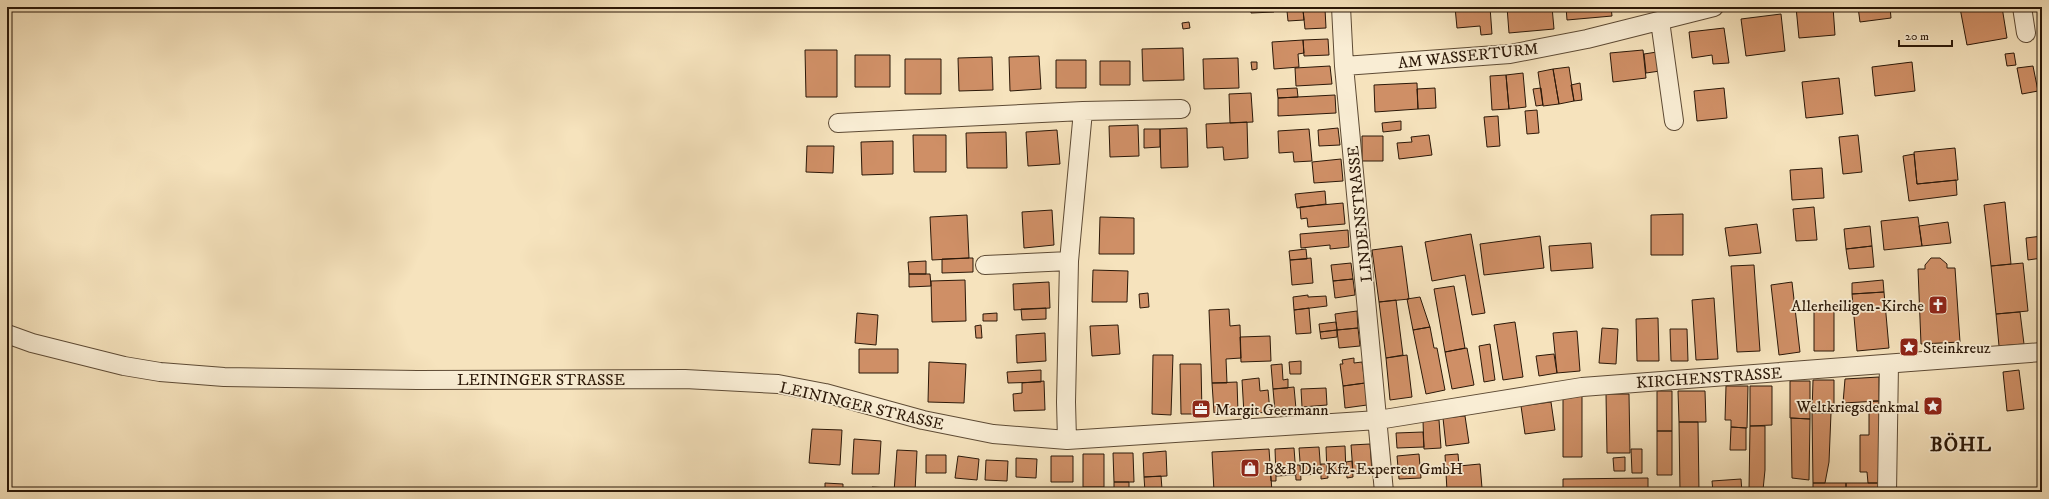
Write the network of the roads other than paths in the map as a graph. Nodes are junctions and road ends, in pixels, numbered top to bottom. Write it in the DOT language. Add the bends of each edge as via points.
graph roads {
  1 [pos="1341,7"];
  2 [pos="1714,7"];
  3 [pos="2022,7"];
  4 [pos="1660,21"];
  5 [pos="2026,33"];
  6 [pos="1344,66"];
  7 [pos="1181,109"];
  8 [pos="1083,111"];
  9 [pos="1674,121"];
  10 [pos="838,123"];
  11 [pos="1069,260"];
  12 [pos="985,265"];
  13 [pos="7,334"];
  14 [pos="2042,352"];
  15 [pos="1889,364"];
  16 [pos="1378,420"];
  17 [pos="1067,440"];
  18 [pos="1384,492"];
  19 [pos="1887,492"];
  1 -- 6 [label="street, LINDENSTRASSE"];
  2 -- 4 [label="street, AM WASSERTURM"];
  3 -- 5 [label="street"];
  4 -- 6 [label="street, AM WASSERTURM" via="1510,54"];
  4 -- 9 [label="street"];
  6 -- 16 [label="street, LINDENSTRASSE"];
  7 -- 8 [label="street"];
  8 -- 10 [label="street"];
  8 -- 11 [label="street"];
  11 -- 12 [label="street"];
  11 -- 17 [label="street"];
  13 -- 17 [label="street, LEININGER STRASSE" via="55,350 124,366 160,372 224,377 727,380 795,387 924,420 993,434"];
  14 -- 15 [label="street, KIRCHENSTRASSE"];
  15 -- 16 [label="street, KIRCHENSTRASSE" via="1582,387"];
  15 -- 19 [label="street"];
  16 -- 17 [label="street, LEININGER STRASSE"];
  16 -- 18 [label="street, LINDENSTRASSE"];
}
